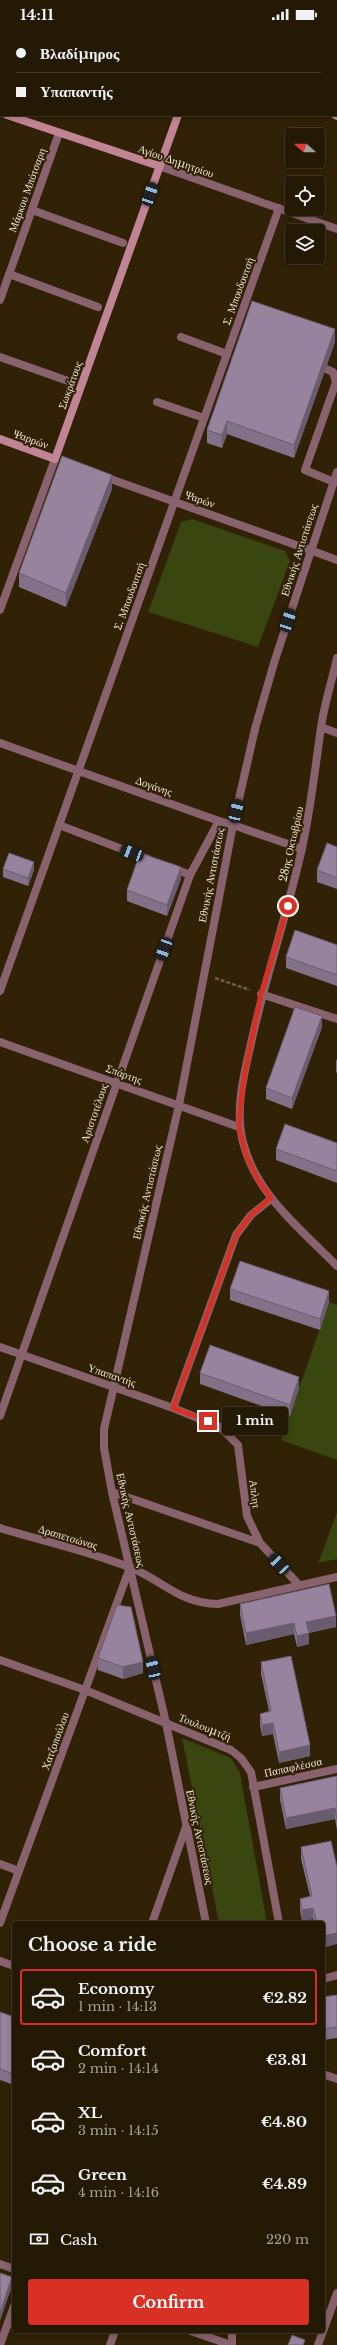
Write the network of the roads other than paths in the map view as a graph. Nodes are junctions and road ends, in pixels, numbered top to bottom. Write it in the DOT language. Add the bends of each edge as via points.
graph roads {
  1 [pos="10,116"];
  2 [pos="178,116"];
  3 [pos="59,133"];
  4 [pos="159,166"];
  5 [pos="279,208"];
  6 [pos="32,210"];
  7 [pos="337,229"];
  8 [pos="123,243"];
  9 [pos="9,274"];
  10 [pos="0,300"];
  11 [pos="98,307"];
  12 [pos="181,337"];
  13 [pos="227,354"];
  14 [pos="0,357"];
  15 [pos="326,368"];
  16 [pos="71,382"];
  17 [pos="157,402"];
  18 [pos="204,418"];
  19 [pos="0,439"];
  20 [pos="59,460"];
  21 [pos="92,472"];
  22 [pos="337,472"];
  23 [pos="334,482"];
  24 [pos="174,502"];
  25 [pos="310,550"];
  26 [pos="337,560"];
  27 [pos="0,610"];
  28 [pos="337,658"];
  29 [pos="321,727"];
  30 [pos="337,733"];
  31 [pos="0,743"];
  32 [pos="78,771"];
  33 [pos="220,821"];
  34 [pos="59,825"];
  35 [pos="233,825"];
  36 [pos="302,849"];
  37 [pos="190,875"];
  38 [pos="0,991"];
  39 [pos="261,994"];
  40 [pos="337,1019"];
  41 [pos="0,1042"];
  42 [pos="116,1082"];
  43 [pos="179,1106"];
  44 [pos="239,1127"];
  45 [pos="271,1198"];
  46 [pos="337,1266"];
  47 [pos="0,1347"];
  48 [pos="23,1355"];
  49 [pos="112,1387"];
  50 [pos="173,1408"];
  51 [pos="0,1416"];
  52 [pos="216,1424"];
  53 [pos="112,1492"];
  54 [pos="0,1528"];
  55 [pos="260,1543"];
  56 [pos="130,1568"];
  57 [pos="337,1576"];
  58 [pos="298,1584"];
  59 [pos="0,1660"];
  60 [pos="85,1690"];
  61 [pos="166,1723"];
  62 [pos="337,1769"];
  63 [pos="253,1787"];
  64 [pos="186,1827"];
  65 [pos="0,1864"];
  66 [pos="19,1871"];
  67 [pos="153,1921"];
  68 [pos="206,1921"];
  69 [pos="279,1921"];
  70 [pos="0,1923"];
  71 [pos="0,1961"];
  72 [pos="12,1965"];
  73 [pos="337,1975"];
  74 [pos="325,1978"];
  75 [pos="325,2075"];
  76 [pos="337,2079"];
  77 [pos="0,2264"];
  78 [pos="12,2268"];
  79 [pos="337,2292"];
  80 [pos="12,2312"];
  81 [pos="325,2325"];
  82 [pos="114,2333"];
  83 [pos="195,2333"];
  84 [pos="232,2333"];
  85 [pos="322,2333"];
  86 [pos="212,2342"];
  87 [pos="0,2345"];
  88 [pos="110,2345"];
  89 [pos="231,2345"];
  90 [pos="318,2345"];
  1 -- 3 [label="main road, Αγίου Δημητρίου"];
  2 -- 4 [label="main road, Σωκράτους"];
  3 -- 4 [label="main road, Αγίου Δημητρίου"];
  3 -- 6 [label="street, Μάρκου Μπότσαρη"];
  4 -- 5 [label="street, Αγίου Δημητρίου"];
  4 -- 20 [label="main road, Σωκράτους"];
  5 -- 7 [label="street, Αγίου Δημητρίου"];
  5 -- 13 [label="street, Σ. Μπουδουτσή"];
  6 -- 8 [label="street"];
  6 -- 9 [label="street, Μάρκου Μπότσαρη"];
  9 -- 10 [label="street, Μάρκου Μπότσαρη"];
  9 -- 11 [label="street"];
  12 -- 13 [label="street"];
  13 -- 18 [label="street, Σ. Μπουδουτσή"];
  14 -- 16 [label="street"];
  15 -- 23 [label="street" via="333,372 336,382 304,470"];
  17 -- 18 [label="street"];
  18 -- 24 [label="street, Σ. Μπουδουτσή"];
  19 -- 20 [label="main road, Ψαρρών"];
  20 -- 27 [label="street, Σωκράτους"];
  21 -- 24 [label="street, Ψαρών"];
  22 -- 23 [label="street, Εθνικής Αντιστάσεως"];
  23 -- 25 [label="street, Εθνικής Αντιστάσεως"];
  24 -- 25 [label="street, Ψαρών"];
  24 -- 32 [label="street, Σ. Μπουδουτσή"];
  25 -- 26 [label="street, Ψαρών"];
  25 -- 35 [label="street, Εθνικής Αντιστάσεως" via="265,695"];
  28 -- 29 [label="street, 28ης Οκτωβρίου"];
  29 -- 30 [label="street"];
  29 -- 36 [label="street, 28ης Οκτωβρίου" via="312,800"];
  31 -- 32 [label="street, Δογάνης"];
  32 -- 33 [label="street, Δογάνης"];
  32 -- 34 [label="street, Σ. Μπουδουτσή"];
  33 -- 35 [label="street, Δογάνης"];
  33 -- 37 [label="street, Αριστοτέλους"];
  34 -- 37 [label="street"];
  34 -- 38 [label="street, Σ. Μπουδουτσή"];
  35 -- 36 [label="street, Δογάνης"];
  35 -- 43 [label="street, Εθνικής Αντιστάσεως"];
  36 -- 39 [label="street, 28ης Οκτωβρίου"];
  37 -- 42 [label="street, Αριστοτέλους"];
  39 -- 40 [label="street"];
  39 -- 44 [label="street, 28ης Οκτωβρίου" via="244,1077"];
  41 -- 42 [label="street, Σπάρτης"];
  42 -- 43 [label="street, Σπάρτης"];
  42 -- 48 [label="street, Αριστοτέλους"];
  43 -- 44 [label="street, Σπάρτης"];
  43 -- 49 [label="street, Εθνικής Αντιστάσεως"];
  44 -- 45 [label="street" via="251,1167"];
  45 -- 46 [label="street"];
  45 -- 50 [label="street" via="251,1215 236,1235"];
  47 -- 48 [label="street, Υπαπαντής"];
  48 -- 49 [label="street, Υπαπαντής"];
  48 -- 51 [label="street, Αριστοτέλους"];
  49 -- 50 [label="street, Υπαπαντής"];
  49 -- 53 [label="street, Εθνικής Αντιστάσεως" via="103,1438"];
  50 -- 52 [label="street, Υπαπαντής"];
  52 -- 55 [label="street, Απλητ" via="238,1445 247,1516"];
  53 -- 55 [label="street"];
  53 -- 56 [label="street, Εθνικής Αντιστάσεως"];
  54 -- 56 [label="street, Δραπετσώνας"];
  55 -- 58 [label="street, Απλητ"];
  56 -- 58 [label="street, Δραπετσώνας" via="187,1600 202,1604 218,1604"];
  56 -- 60 [label="street, Χατζοπούλου"];
  56 -- 61 [label="street, Εθνικής Αντιστάσεως"];
  57 -- 58 [label="street, Δραπετσώνας"];
  59 -- 60 [label="street, Τουλουμτζή"];
  60 -- 61 [label="street, Τουλουμτζή"];
  60 -- 66 [label="street, Χατζοπούλου"];
  61 -- 63 [label="street, Τουλουμτζή" via="231,1750 241,1758 251,1772"];
  61 -- 64 [label="street, Εθνικής Αντιστάσεως"];
  62 -- 63 [label="street, Παπαφλέσσα"];
  63 -- 69 [label="street, Τουλουμτζή"];
  64 -- 67 [label="street"];
  64 -- 68 [label="street, Εθνικής Αντιστάσεως"];
  65 -- 66 [label="street"];
  66 -- 70 [label="street, Χατζοπούλου"];
  71 -- 72 [label="street"];
  73 -- 74 [label="street"];
  75 -- 76 [label="street"];
  77 -- 78 [label="street"];
  79 -- 81 [label="street"];
  80 -- 87 [label="street"];
  82 -- 88 [label="street"];
  83 -- 86 [label="street"];
  84 -- 89 [label="street"];
  85 -- 90 [label="street"];
  86 -- 89 [label="street"];
}
